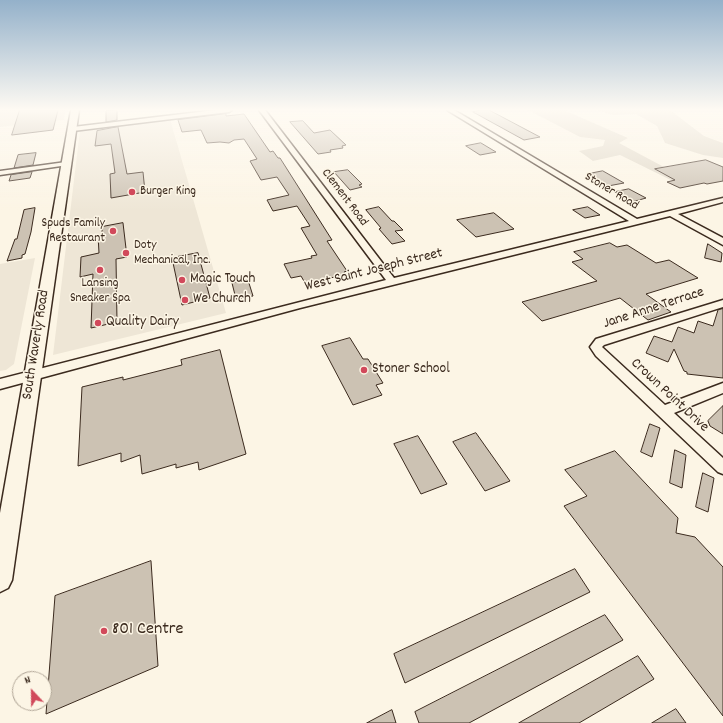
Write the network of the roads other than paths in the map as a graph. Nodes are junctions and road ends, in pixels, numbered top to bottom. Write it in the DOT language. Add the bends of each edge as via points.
graph roads {
  1 [pos="70,144"];
  2 [pos="288,144"];
  3 [pos="506,144"];
  4 [pos="66,164"];
  5 [pos="0,173"];
  6 [pos="723,200"];
  7 [pos="671,213"];
  8 [pos="637,222"];
  9 [pos="723,242"];
  10 [pos="392,282"];
  11 [pos="723,303"];
  12 [pos="596,347"];
  13 [pos="34,375"];
  14 [pos="0,384"];
  15 [pos="723,388"];
  16 [pos="663,412"];
  17 [pos="723,467"];
  18 [pos="0,580"];
  1 -- 4 [label="main road, South Waverly Road"];
  2 -- 10 [label="street, Clement Road"];
  3 -- 8 [label="street, Stoner Road"];
  4 -- 5 [label="street"];
  4 -- 13 [label="main road, South Waverly Road"];
  6 -- 7 [label="street, West Saint Joseph Street"];
  7 -- 8 [label="street, West Saint Joseph Street"];
  7 -- 9 [label="street"];
  8 -- 10 [label="street, West Saint Joseph Street"];
  10 -- 13 [label="street, West Saint Joseph Street"];
  11 -- 12 [label="street, Jane Anne Terrace" via="600,342"];
  12 -- 16 [label="street, Crown Point Drive"];
  13 -- 14 [label="street, West Saint Joseph Street"];
  13 -- 18 [label="main road, South Waverly Road"];
  15 -- 16 [label="street"];
  16 -- 17 [label="street, Crown Point Drive"];
}
